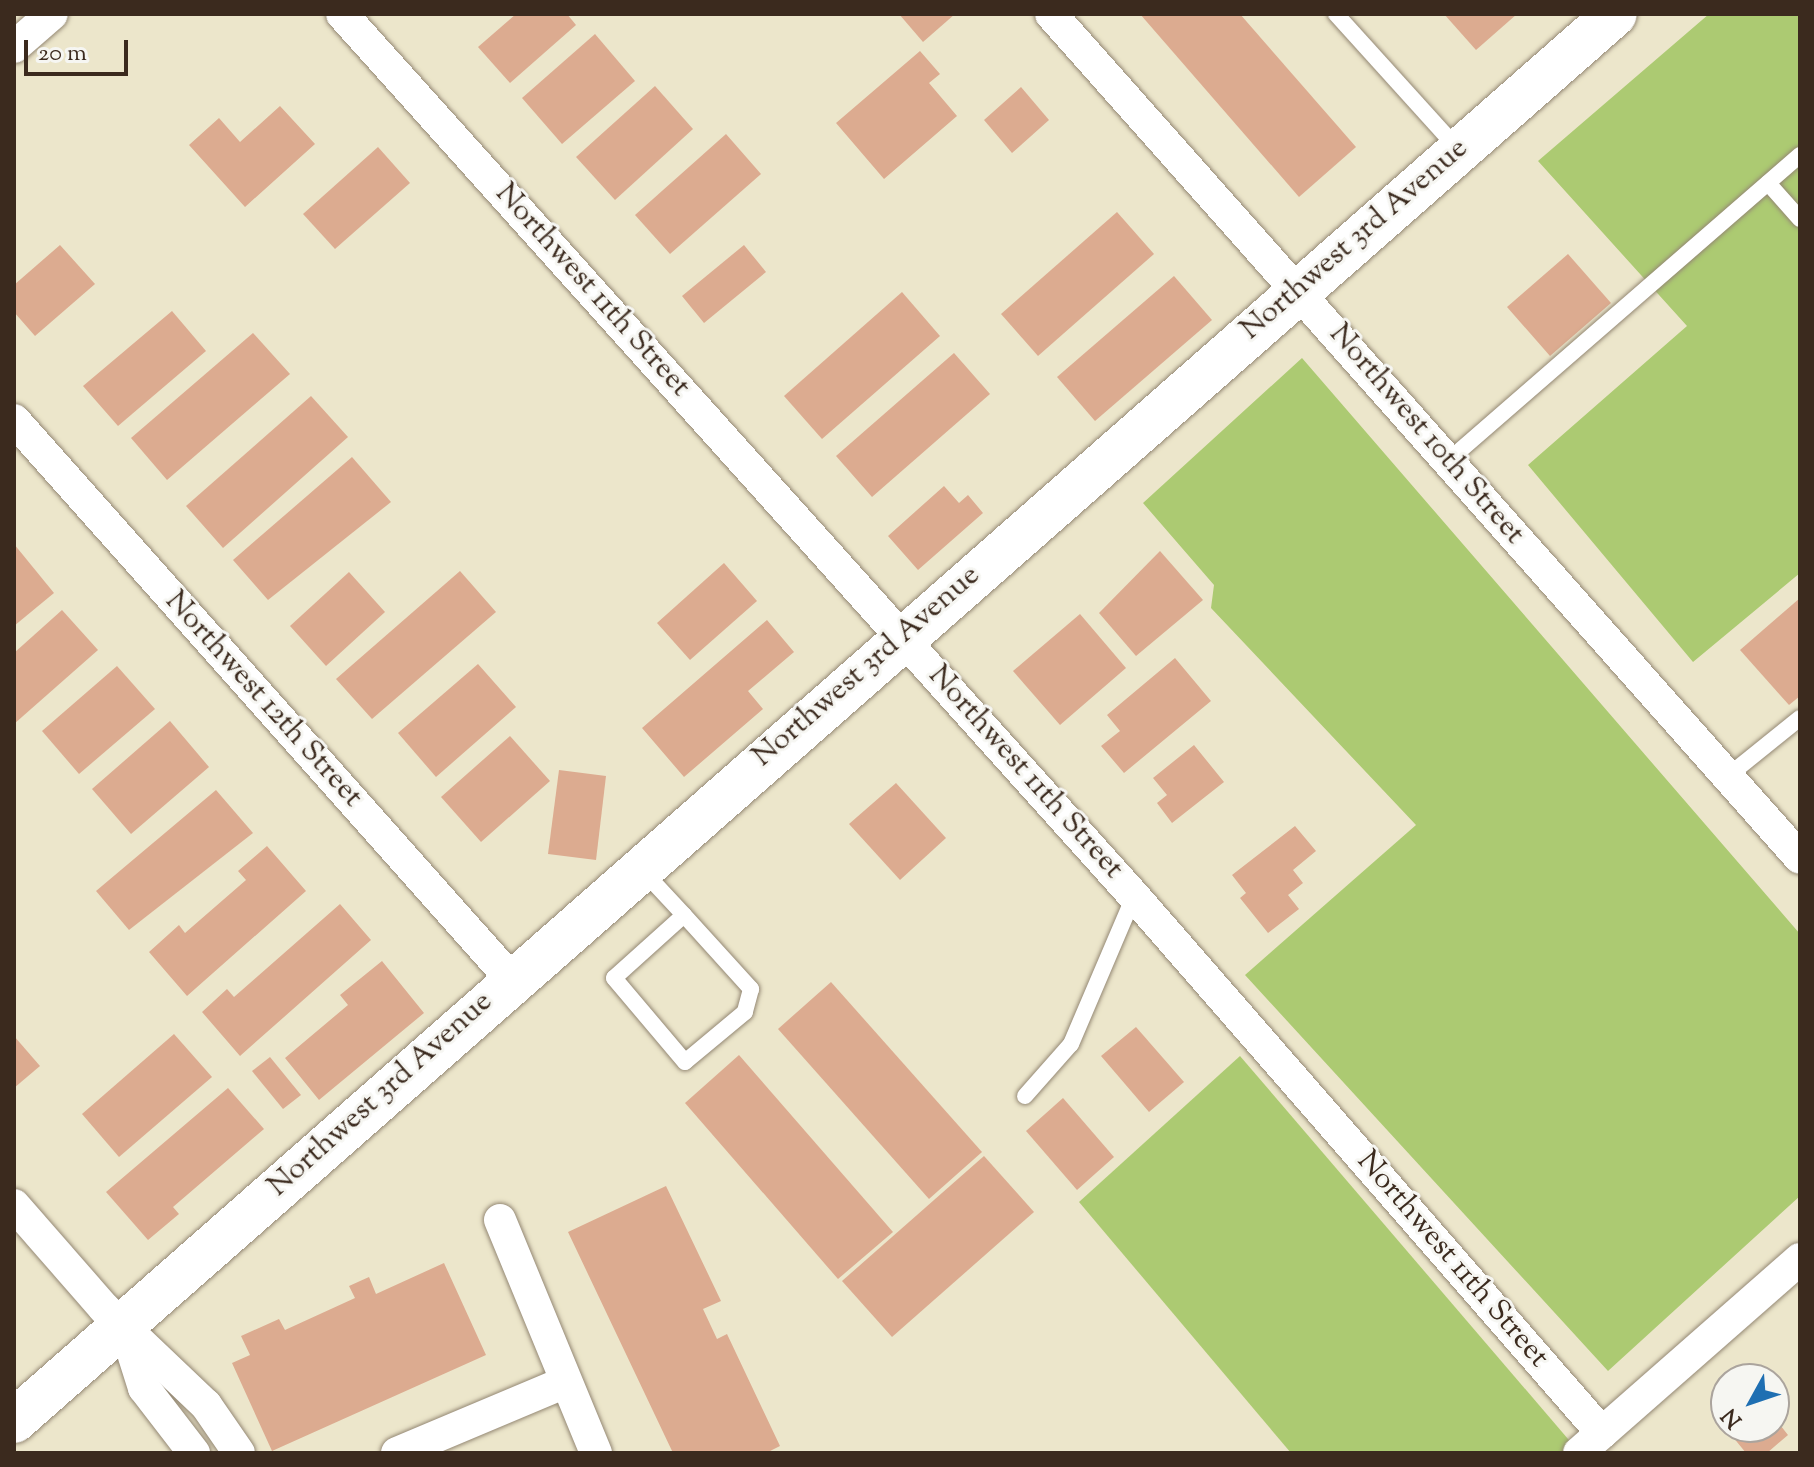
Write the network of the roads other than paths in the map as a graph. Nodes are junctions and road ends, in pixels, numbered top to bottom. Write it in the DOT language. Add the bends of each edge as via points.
graph roads {
  1 [pos="52,14"];
  2 [pos="342,14"];
  3 [pos="1051,14"];
  4 [pos="1336,14"];
  5 [pos="1615,14"];
  6 [pos="14,47"];
  7 [pos="1459,150"];
  8 [pos="1800,155"];
  9 [pos="1768,183"];
  10 [pos="1800,219"];
  11 [pos="1298,290"];
  12 [pos="14,420"];
  13 [pos="1449,460"];
  14 [pos="902,635"];
  15 [pos="1800,718"];
  16 [pos="1728,776"];
  17 [pos="1800,858"];
  18 [pos="639,867"];
  19 [pos="1134,896"];
  20 [pos="684,915"];
  21 [pos="511,979"];
  22 [pos="1025,1096"];
  23 [pos="14,1205"];
  24 [pos="500,1220"];
  25 [pos="1800,1259"];
  26 [pos="124,1325"];
  27 [pos="566,1382"];
  28 [pos="14,1421"];
  29 [pos="1591,1443"];
  30 [pos="194,1453"];
  31 [pos="239,1453"];
  32 [pos="397,1453"];
  33 [pos="596,1453"];
  1 -- 6 [label="street"];
  2 -- 14 [label="street, Northwest 11th Street"];
  3 -- 11 [label="street, Northwest 10th Street"];
  4 -- 7 [label="lane"];
  5 -- 7 [label="street, Northwest 3rd Avenue"];
  7 -- 11 [label="street, Northwest 3rd Avenue"];
  8 -- 9 [label="lane"];
  9 -- 10 [label="lane"];
  9 -- 13 [label="lane"];
  11 -- 13 [label="street, Northwest 10th Street"];
  11 -- 14 [label="street, Northwest 3rd Avenue"];
  12 -- 21 [label="street, Northwest 12th Street"];
  13 -- 16 [label="street, Northwest 10th Street"];
  14 -- 18 [label="street, Northwest 3rd Avenue"];
  14 -- 19 [label="street, Northwest 11th Street"];
  15 -- 16 [label="lane" via="1796,714"];
  16 -- 17 [label="street, Northwest 10th Street"];
  18 -- 20 [label="lane"];
  18 -- 21 [label="street, Northwest 3rd Avenue"];
  19 -- 22 [label="lane" via="1071,1044"];
  19 -- 29 [label="street, Northwest 11th Street"];
  20 -- 20 [label="lane" via="751,989 745,1012 685,1062 614,978"];
  21 -- 26 [label="street, Northwest 3rd Avenue"];
  23 -- 26 [label="street"];
  24 -- 27 [label="street"];
  25 -- 29 [label="street"];
  26 -- 28 [label="street, Northwest 3rd Avenue"];
  26 -- 30 [label="street" via="144,1388"];
  26 -- 31 [label="street" via="206,1405"];
  27 -- 32 [label="street"];
  27 -- 33 [label="street"];
}
